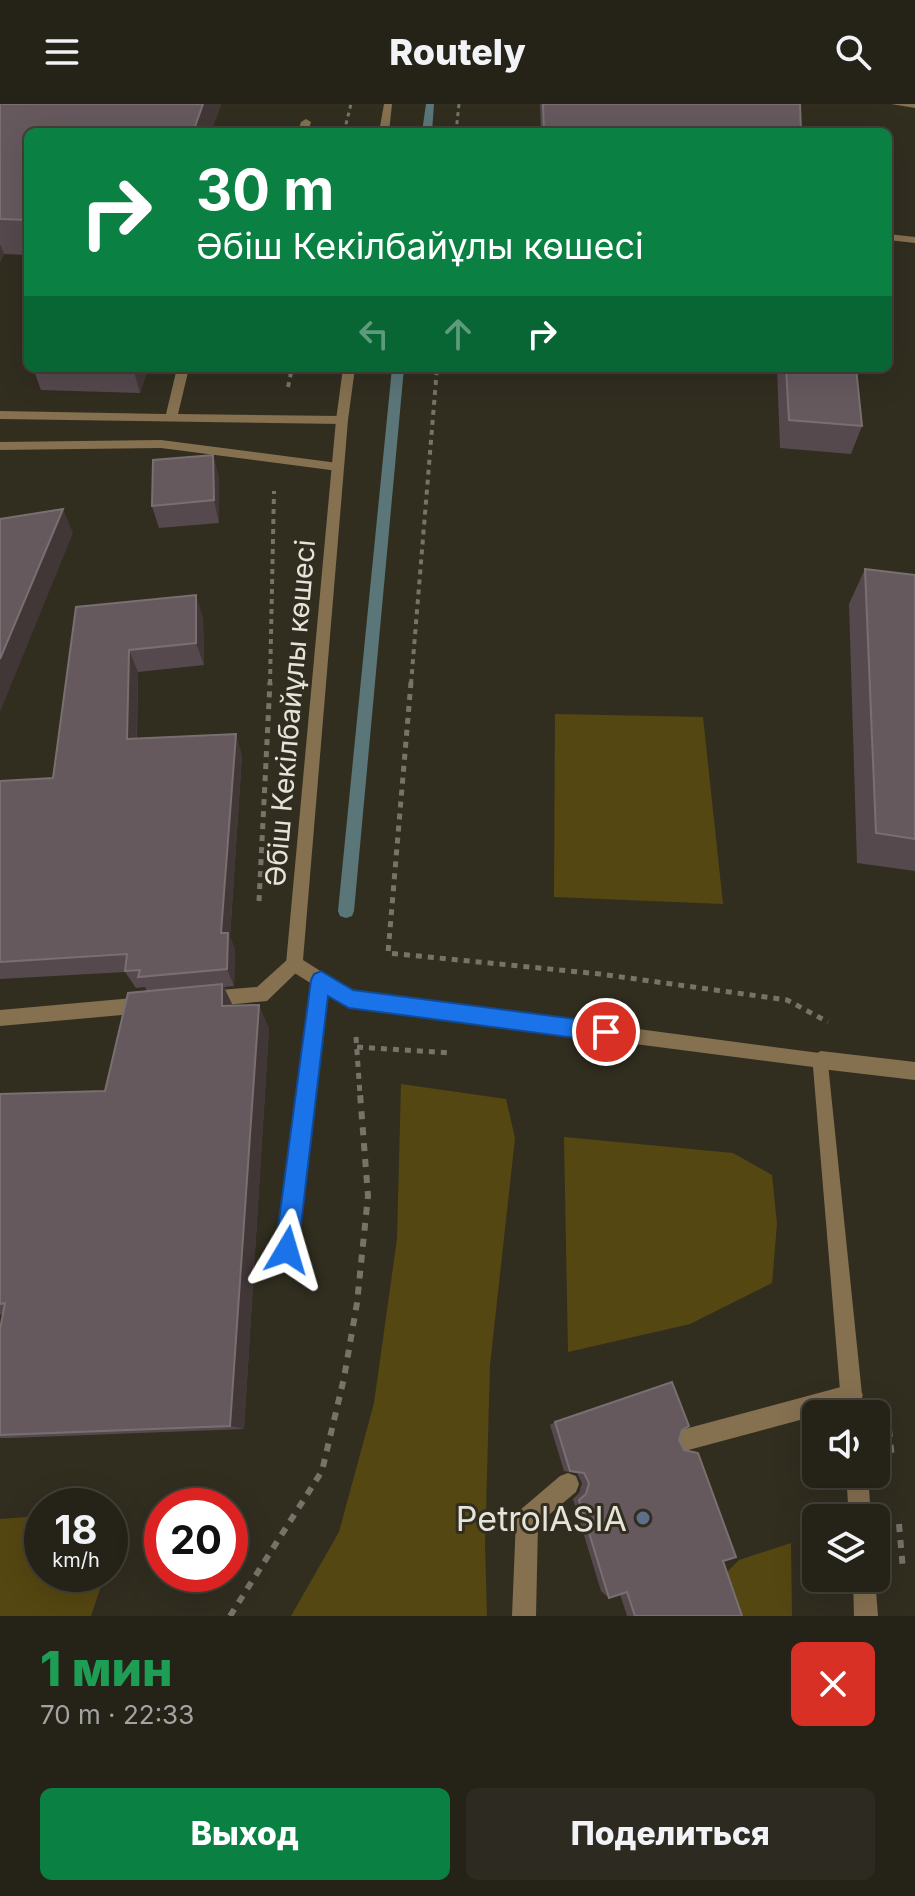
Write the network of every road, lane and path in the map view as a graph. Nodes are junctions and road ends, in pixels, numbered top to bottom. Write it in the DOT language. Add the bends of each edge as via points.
graph roads {
  1 [pos="351,104"];
  2 [pos="388,104"];
  3 [pos="459,104"];
  4 [pos="895,104"];
  5 [pos="915,105"];
  6 [pos="345,128"];
  7 [pos="385,128"];
  8 [pos="456,128"];
  9 [pos="892,237"];
  10 [pos="915,240"];
  11 [pos="182,372"];
  12 [pos="291,372"];
  13 [pos="348,372"];
  14 [pos="437,372"];
  15 [pos="0,415"];
  16 [pos="171,417"];
  17 [pos="281,419"];
  18 [pos="342,420"];
  19 [pos="0,446"];
  20 [pos="275,458"];
  21 [pos="338,467"];
  22 [pos="259,904"];
  23 [pos="294,964"];
  24 [pos="321,980"];
  25 [pos="0,1018"];
  26 [pos="451,1053"];
  27 [pos="821,1060"];
  28 [pos="852,1064"];
  29 [pos="915,1071"];
  30 [pos="287,1250"];
  31 [pos="853,1400"];
  32 [pos="802,1415"];
  33 [pos="890,1436"];
  34 [pos="681,1441"];
  35 [pos="894,1474"];
  36 [pos="568,1484"];
  37 [pos="898,1521"];
  38 [pos="905,1584"];
  39 [pos="865,1592"];
  40 [pos="230,1616"];
  41 [pos="524,1616"];
  42 [pos="866,1616"];
  1 -- 6 [label="path"];
  2 -- 7 [label="street"];
  3 -- 8 [label="path"];
  4 -- 5 [label="street"];
  9 -- 10 [label="street"];
  11 -- 16 [label="street"];
  12 -- 17 [label="path"];
  13 -- 18 [label="street, Әбіш Кекілбайұлы көшесі"];
  14 -- 28 [label="path" via="388,953 787,1000 849,1033"];
  15 -- 16 [label="street"];
  16 -- 17 [label="street"];
  17 -- 18 [label="street"];
  18 -- 21 [label="street, Әбіш Кекілбайұлы көшесі"];
  19 -- 20 [label="street" via="161,444"];
  20 -- 21 [label="street"];
  20 -- 22 [label="path"];
  21 -- 23 [label="street, Әбіш Кекілбайұлы көшесі"];
  23 -- 24 [label="street"];
  23 -- 25 [label="street" via="261,995"];
  24 -- 27 [label="street" via="349,999"];
  24 -- 30 [label="street"];
  26 -- 40 [label="path" via="357,1047 368,1196 344,1378 322,1471"];
  27 -- 28 [label="street"];
  27 -- 31 [label="street"];
  28 -- 29 [label="street"];
  32 -- 34 [label="street"];
  33 -- 35 [label="path"];
  36 -- 41 [label="street" via="527,1519"];
  37 -- 38 [label="path"];
  39 -- 42 [label="street"];
}
